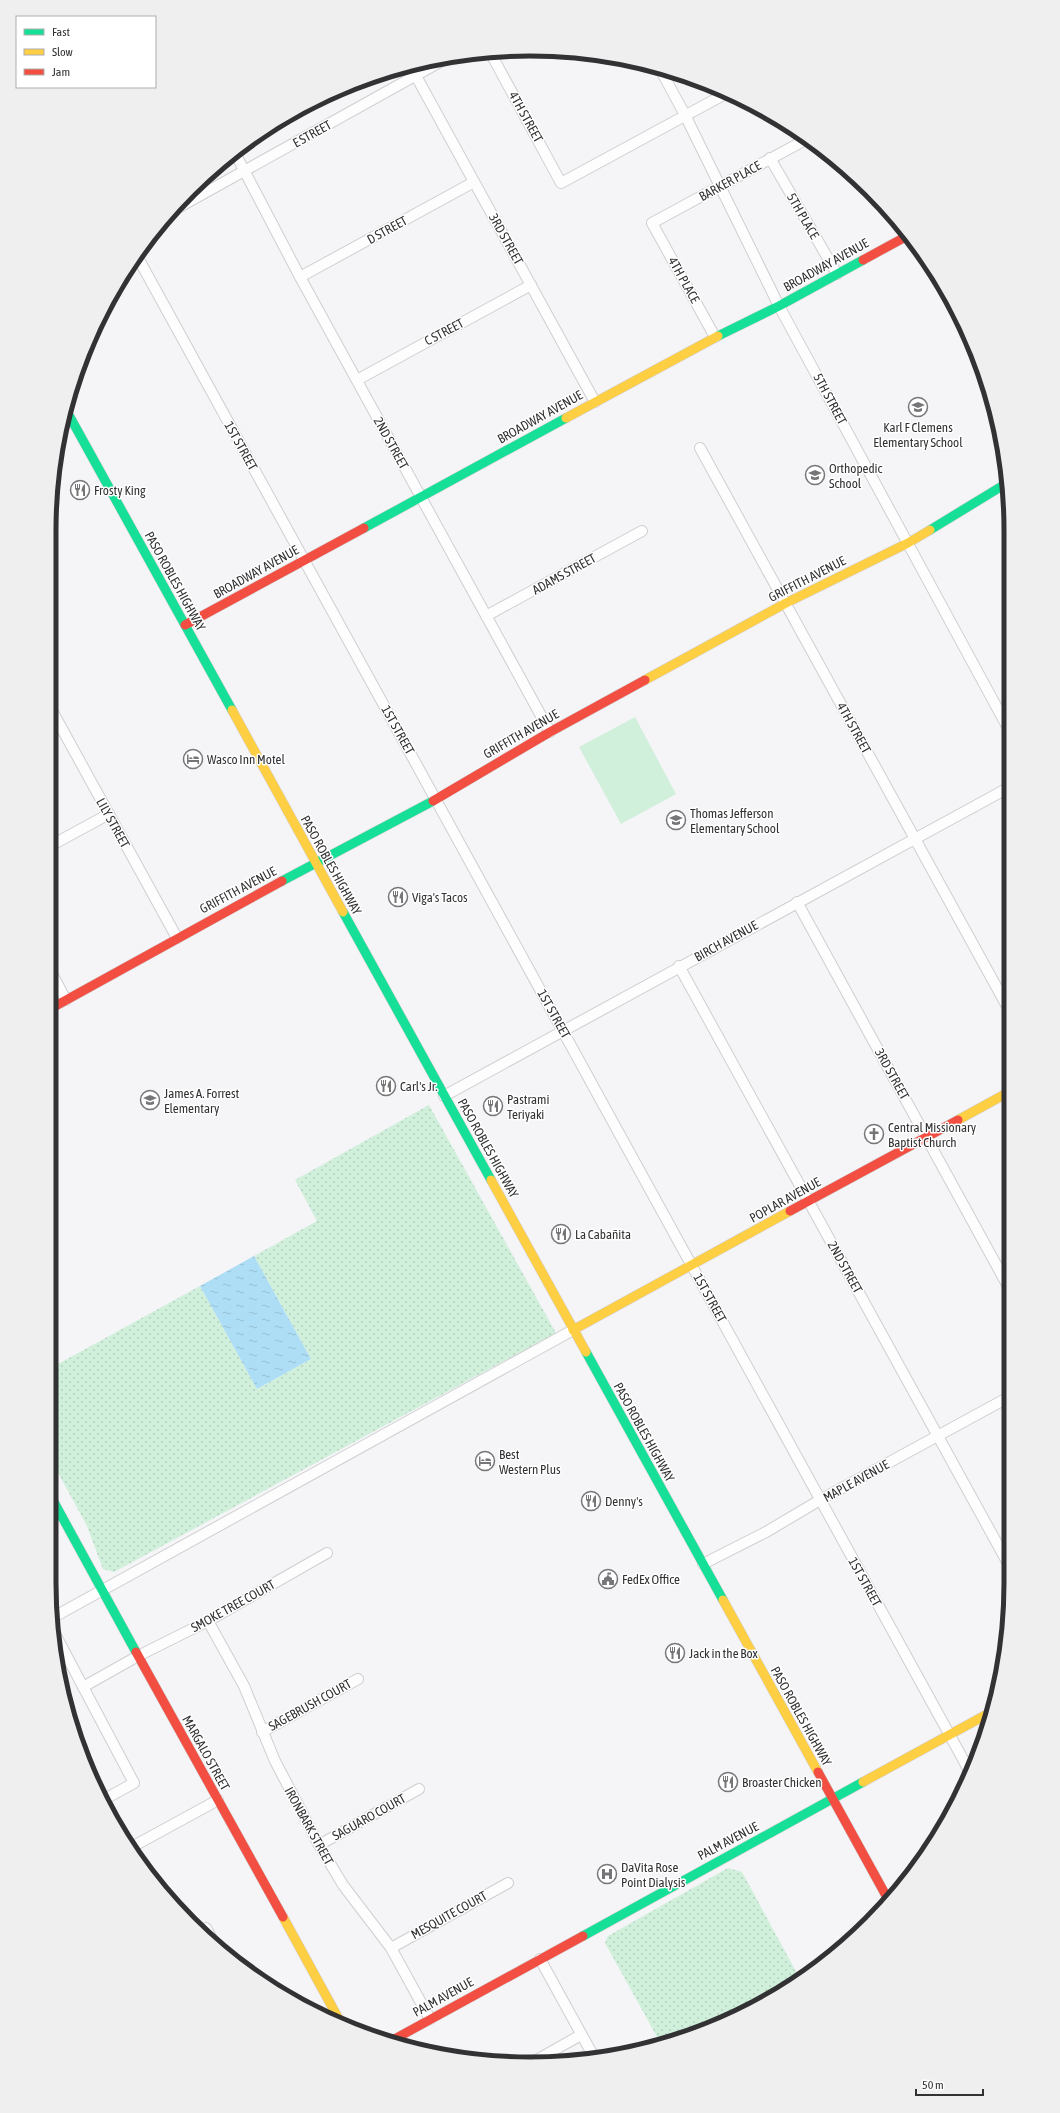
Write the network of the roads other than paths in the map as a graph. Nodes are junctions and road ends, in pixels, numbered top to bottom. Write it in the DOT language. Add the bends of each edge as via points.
graph roads {
  1 [pos="493,58"];
  2 [pos="433,66"];
  3 [pos="663,75"];
  4 [pos="416,76"];
  5 [pos="721,96"];
  6 [pos="685,115"];
  7 [pos="801,141"];
  8 [pos="238,157"];
  9 [pos="770,158"];
  10 [pos="245,171"];
  11 [pos="474,182"];
  12 [pos="720,186"];
  13 [pos="188,202"];
  14 [pos="652,223"];
  15 [pos="903,238"];
  16 [pos="140,261"];
  17 [pos="837,274"];
  18 [pos="300,277"];
  19 [pos="531,285"];
  20 [pos="779,306"];
  21 [pos="715,336"];
  22 [pos="356,380"];
  23 [pos="595,402"];
  24 [pos="70,417"];
  25 [pos="700,448"];
  26 [pos="1002,486"];
  27 [pos="421,497"];
  28 [pos="642,531"];
  29 [pos="908,543"];
  30 [pos="304,561"];
  31 [pos="786,604"];
  32 [pos="486,616"];
  33 [pos="185,625"];
  34 [pos="56,718"];
  35 [pos="1004,721"];
  36 [pos="550,732"];
  37 [pos="1004,790"];
  38 [pos="437,799"];
  39 [pos="109,814"];
  40 [pos="915,838"];
  41 [pos="56,843"];
  42 [pos="315,864"];
  43 [pos="797,902"];
  44 [pos="177,938"];
  45 [pos="679,966"];
  46 [pos="56,981"];
  47 [pos="66,1000"];
  48 [pos="1004,1001"];
  49 [pos="56,1006"];
  50 [pos="564,1032"];
  51 [pos="1004,1095"];
  52 [pos="444,1096"];
  53 [pos="926,1137"];
  54 [pos="809,1201"];
  55 [pos="692,1265"];
  56 [pos="1004,1279"];
  57 [pos="573,1330"];
  58 [pos="1004,1400"];
  59 [pos="938,1436"];
  60 [pos="820,1500"];
  61 [pos="56,1506"];
  62 [pos="327,1553"];
  63 [pos="1004,1556"];
  64 [pos="703,1564"];
  65 [pos="102,1591"];
  66 [pos="57,1615"];
  67 [pos="208,1621"];
  68 [pos="60,1643"];
  69 [pos="138,1656"];
  70 [pos="358,1679"];
  71 [pos="83,1687"];
  72 [pos="985,1715"];
  73 [pos="262,1732"];
  74 [pos="950,1735"];
  75 [pos="967,1766"];
  76 [pos="419,1789"];
  77 [pos="108,1798"];
  78 [pos="832,1799"];
  79 [pos="218,1800"];
  80 [pos="135,1845"];
  81 [pos="319,1845"];
  82 [pos="508,1883"];
  83 [pos="886,1896"];
  84 [pos="391,1948"];
  85 [pos="540,1959"];
  86 [pos="337,2016"];
  87 [pos="430,2019"];
  88 [pos="581,2035"];
  89 [pos="397,2038"];
  90 [pos="591,2053"];
  91 [pos="543,2057"];
  1 -- 6 [label="street, 4TH STREET" via="561,183"];
  2 -- 4 [label="street, E STREET"];
  3 -- 6 [label="street, 5TH STREET"];
  4 -- 10 [label="street, E STREET"];
  4 -- 11 [label="street, 3RD STREET"];
  5 -- 6 [label="street"];
  6 -- 12 [label="street, 5TH STREET"];
  7 -- 9 [label="street, BARKER PLACE"];
  8 -- 10 [label="street, 2ND STREET"];
  9 -- 12 [label="street, BARKER PLACE"];
  9 -- 17 [label="street, 5TH PLACE"];
  10 -- 13 [label="street, E STREET"];
  10 -- 18 [label="street, 2ND STREET"];
  11 -- 18 [label="street, D STREET"];
  11 -- 19 [label="street, 3RD STREET"];
  12 -- 14 [label="street, BARKER PLACE"];
  12 -- 20 [label="street, 5TH STREET"];
  14 -- 21 [label="street, 4TH PLACE"];
  15 -- 17 [label="main road, BROADWAY AVENUE"];
  16 -- 30 [label="street, 1ST STREET"];
  17 -- 20 [label="main road, BROADWAY AVENUE"];
  18 -- 22 [label="street, 2ND STREET"];
  19 -- 22 [label="street, C STREET"];
  19 -- 23 [label="street, 3RD STREET"];
  20 -- 21 [label="main road, BROADWAY AVENUE"];
  20 -- 29 [label="street, 5TH STREET"];
  21 -- 23 [label="main road, BROADWAY AVENUE"];
  22 -- 27 [label="street, 2ND STREET"];
  23 -- 27 [label="main road, BROADWAY AVENUE"];
  24 -- 33 [label="main road, PASO ROBLES HIGHWAY"];
  25 -- 31 [label="street, 4TH STREET"];
  26 -- 29 [label="main road, GRIFFITH AVENUE"];
  27 -- 30 [label="main road, BROADWAY AVENUE"];
  27 -- 32 [label="street, 2ND STREET"];
  28 -- 32 [label="street, ADAMS STREET"];
  29 -- 31 [label="main road, GRIFFITH AVENUE"];
  29 -- 35 [label="street, 5TH STREET"];
  30 -- 33 [label="main road, BROADWAY AVENUE"];
  30 -- 38 [label="street, 1ST STREET"];
  31 -- 36 [label="main road, GRIFFITH AVENUE"];
  31 -- 40 [label="street, 4TH STREET"];
  32 -- 36 [label="street, 2ND STREET"];
  33 -- 42 [label="main road, PASO ROBLES HIGHWAY"];
  34 -- 39 [label="street, LILY STREET"];
  36 -- 38 [label="main road, GRIFFITH AVENUE"];
  37 -- 40 [label="street, BIRCH AVENUE"];
  38 -- 42 [label="main road, GRIFFITH AVENUE"];
  38 -- 50 [label="street, 1ST STREET"];
  39 -- 41 [label="street"];
  39 -- 44 [label="street, LILY STREET"];
  40 -- 43 [label="street, BIRCH AVENUE"];
  40 -- 48 [label="street, 4TH STREET"];
  42 -- 44 [label="main road, GRIFFITH AVENUE"];
  42 -- 52 [label="main road, PASO ROBLES HIGHWAY"];
  43 -- 45 [label="street, BIRCH AVENUE"];
  43 -- 53 [label="street, 3RD STREET"];
  44 -- 47 [label="main road, GRIFFITH AVENUE"];
  45 -- 50 [label="street, BIRCH AVENUE"];
  45 -- 54 [label="street, 2ND STREET"];
  46 -- 47 [label="street"];
  47 -- 49 [label="main road, GRIFFITH AVENUE"];
  50 -- 52 [label="street, BIRCH AVENUE"];
  50 -- 55 [label="street, 1ST STREET"];
  51 -- 53 [label="main road, POPLAR AVENUE"];
  52 -- 57 [label="main road, PASO ROBLES HIGHWAY"];
  53 -- 54 [label="main road, POPLAR AVENUE"];
  53 -- 56 [label="street, 3RD STREET"];
  54 -- 55 [label="main road, POPLAR AVENUE"];
  54 -- 59 [label="street, 2ND STREET"];
  55 -- 57 [label="main road, POPLAR AVENUE"];
  55 -- 60 [label="street, 1ST STREET"];
  57 -- 64 [label="main road, PASO ROBLES HIGHWAY"];
  57 -- 65 [label="street"];
  58 -- 59 [label="street, MAPLE AVENUE"];
  59 -- 60 [label="street, MAPLE AVENUE"];
  59 -- 63 [label="street, 2ND STREET"];
  60 -- 64 [label="street, MAPLE AVENUE" via="766,1532"];
  60 -- 74 [label="street, 1ST STREET"];
  61 -- 65 [label="main road, MARGALO STREET"];
  62 -- 67 [label="street, SMOKE TREE COURT"];
  64 -- 78 [label="main road, PASO ROBLES HIGHWAY"];
  65 -- 66 [label="street"];
  65 -- 69 [label="main road, MARGALO STREET"];
  67 -- 69 [label="street, SMOKE TREE COURT"];
  67 -- 73 [label="street, IRONBARK STREET" via="244,1686"];
  68 -- 71 [label="street"];
  69 -- 71 [label="street, SMOKE TREE COURT"];
  69 -- 79 [label="main road, MARGALO STREET"];
  70 -- 73 [label="street, SAGEBRUSH COURT"];
  71 -- 77 [label="street" via="134,1783"];
  72 -- 74 [label="main road, PALM AVENUE"];
  73 -- 81 [label="street, IRONBARK STREET" via="290,1793"];
  74 -- 75 [label="street, 1ST STREET"];
  74 -- 78 [label="main road, PALM AVENUE"];
  76 -- 81 [label="street, SAGUARO COURT"];
  78 -- 83 [label="main road, PASO ROBLES HIGHWAY"];
  78 -- 85 [label="main road, PALM AVENUE"];
  79 -- 80 [label="street"];
  79 -- 86 [label="main road, MARGALO STREET"];
  81 -- 84 [label="street, IRONBARK STREET" via="346,1890"];
  82 -- 84 [label="street, MESQUITE COURT"];
  84 -- 87 [label="street, IRONBARK STREET"];
  85 -- 87 [label="main road, PALM AVENUE"];
  85 -- 88 [label="street"];
  87 -- 89 [label="main road, PALM AVENUE"];
  88 -- 90 [label="street"];
  88 -- 91 [label="street"];
}
